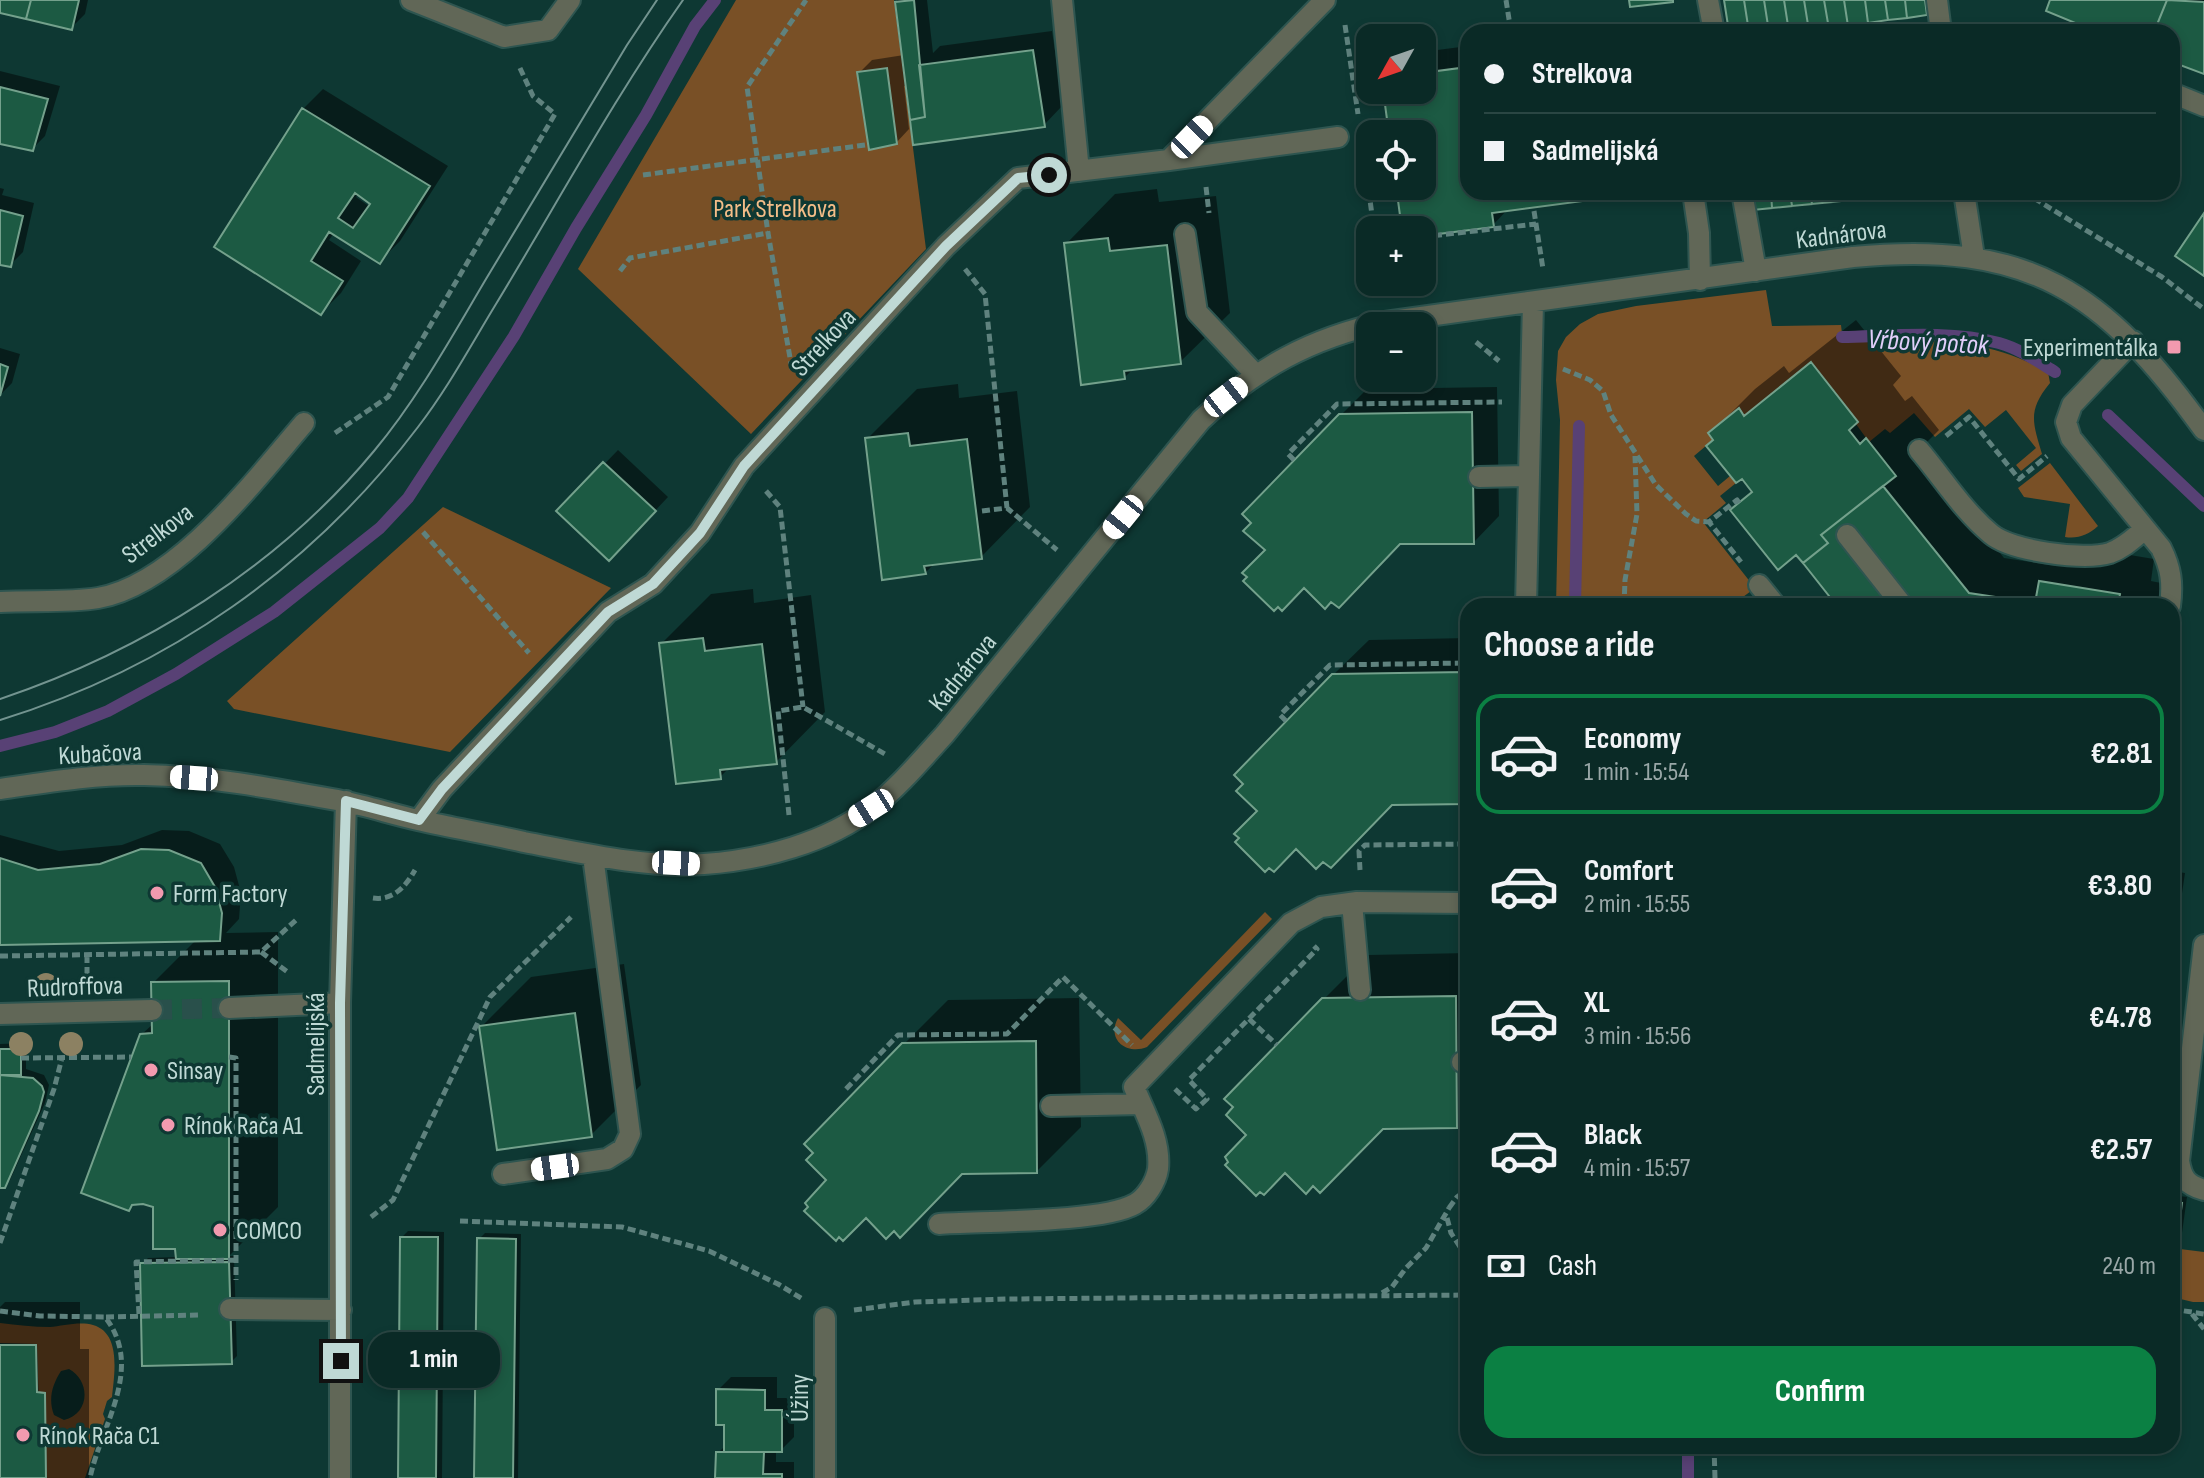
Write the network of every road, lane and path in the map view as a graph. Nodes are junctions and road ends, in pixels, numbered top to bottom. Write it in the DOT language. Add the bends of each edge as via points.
graph roads {
  1 [pos="411,0"];
  2 [pos="570,0"];
  3 [pos="806,0"];
  4 [pos="1062,0"];
  5 [pos="1325,0"];
  6 [pos="1506,0"];
  7 [pos="1708,0"];
  8 [pos="1937,0"];
  9 [pos="1344,14"];
  10 [pos="1510,24"];
  11 [pos="1712,24"];
  12 [pos="1940,24"];
  13 [pos="504,37"];
  14 [pos="1352,68"];
  15 [pos="2180,96"];
  16 [pos="2204,106"];
  17 [pos="1338,137"];
  18 [pos="865,145"];
  19 [pos="1169,160"];
  20 [pos="757,161"];
  21 [pos="1079,171"];
  22 [pos="643,175"];
  23 [pos="1205,184"];
  24 [pos="1694,200"];
  25 [pos="1743,200"];
  26 [pos="1965,200"];
  27 [pos="2037,200"];
  28 [pos="1534,211"];
  29 [pos="1209,214"];
  30 [pos="1536,224"];
  31 [pos="768,233"];
  32 [pos="1185,234"];
  33 [pos="1436,235"];
  34 [pos="1974,257"];
  35 [pos="620,271"];
  36 [pos="1756,271"];
  37 [pos="1544,274"];
  38 [pos="1700,280"];
  39 [pos="985,294"];
  40 [pos="1533,302"];
  41 [pos="2204,307"];
  42 [pos="1451,313"];
  43 [pos="2133,341"];
  44 [pos="1502,368"];
  45 [pos="793,371"];
  46 [pos="1255,374"];
  47 [pos="1576,375"];
  48 [pos="1507,390"];
  49 [pos="1969,417"];
  50 [pos="304,423"];
  51 [pos="2204,430"];
  52 [pos="322,442"];
  53 [pos="1919,450"];
  54 [pos="1635,453"];
  55 [pos="2051,453"];
  56 [pos="1294,460"];
  57 [pos="1529,476"];
  58 [pos="1479,477"];
  59 [pos="1739,503"];
  60 [pos="780,507"];
  61 [pos="1007,508"];
  62 [pos="982,511"];
  63 [pos="1709,522"];
  64 [pos="2145,529"];
  65 [pos="423,532"];
  66 [pos="1847,535"];
  67 [pos="1064,556"];
  68 [pos="1754,578"];
  69 [pos="1526,598"];
  70 [pos="1624,598"];
  71 [pos="1770,598"];
  72 [pos="1897,598"];
  73 [pos="2171,598"];
  74 [pos="0,602"];
  75 [pos="535,659"];
  76 [pos="1460,663"];
  77 [pos="803,707"];
  78 [pos="1286,721"];
  79 [pos="891,757"];
  80 [pos="0,789"];
  81 [pos="346,801"];
  82 [pos="419,820"];
  83 [pos="790,820"];
  84 [pos="1460,844"];
  85 [pos="593,856"];
  86 [pos="415,870"];
  87 [pos="1361,876"];
  88 [pos="369,897"];
  89 [pos="1352,903"];
  90 [pos="1460,903"];
  91 [pos="571,917"];
  92 [pos="296,920"];
  93 [pos="1291,923"];
  94 [pos="2204,947"];
  95 [pos="261,952"];
  96 [pos="0,956"];
  97 [pos="294,976"];
  98 [pos="1360,990"];
  99 [pos="340,1003"];
  100 [pos="229,1008"];
  101 [pos="152,1010"];
  102 [pos="0,1014"];
  103 [pos="1249,1019"];
  104 [pos="1277,1045"];
  105 [pos="131,1057"];
  106 [pos="229,1057"];
  107 [pos="21,1058"];
  108 [pos="62,1058"];
  109 [pos="1153,1067"];
  110 [pos="2197,1068"];
  111 [pos="846,1089"];
  112 [pos="1141,1104"];
  113 [pos="1051,1106"];
  114 [pos="2180,1156"];
  115 [pos="2180,1166"];
  116 [pos="503,1174"];
  117 [pos="2204,1190"];
  118 [pos="1460,1195"];
  119 [pos="1449,1208"];
  120 [pos="370,1219"];
  121 [pos="460,1221"];
  122 [pos="939,1224"];
  123 [pos="0,1243"];
  124 [pos="1460,1249"];
  125 [pos="236,1260"];
  126 [pos="1377,1295"];
  127 [pos="1460,1295"];
  128 [pos="233,1309"];
  129 [pos="341,1310"];
  130 [pos="0,1311"];
  131 [pos="2180,1311"];
  132 [pos="139,1314"];
  133 [pos="2192,1314"];
  134 [pos="2204,1314"];
  135 [pos="209,1315"];
  136 [pos="105,1317"];
  137 [pos="825,1318"];
  138 [pos="2204,1329"];
  139 [pos="1714,1454"];
  140 [pos="90,1478"];
  141 [pos="340,1478"];
  142 [pos="825,1478"];
  143 [pos="1715,1478"];
  1 -- 13 [label="street"];
  2 -- 13 [label="street" via="548,30"];
  3 -- 20 [label="path" via="747,87"];
  4 -- 21 [label="street"];
  5 -- 19 [label="street"];
  6 -- 10 [label="path"];
  7 -- 11 [label="street"];
  8 -- 12 [label="street"];
  9 -- 14 [label="path"];
  13 -- 52 [label="path" via="533,96 555,114 388,397"];
  15 -- 16 [label="street"];
  17 -- 19 [label="street, Strelkova"];
  18 -- 20 [label="path"];
  19 -- 21 [label="street, Strelkova"];
  20 -- 22 [label="path"];
  20 -- 31 [label="path"];
  21 -- 82 [label="street, Strelkova" via="1018,178 946,246 744,466 700,533 653,584 608,612"];
  23 -- 29 [label="path"];
  24 -- 38 [label="street"];
  25 -- 36 [label="street"];
  26 -- 34 [label="street"];
  27 -- 41 [label="path"];
  28 -- 30 [label="path"];
  30 -- 33 [label="path"];
  30 -- 37 [label="path"];
  31 -- 35 [label="path" via="630,258"];
  31 -- 45 [label="path"];
  32 -- 46 [label="street" via="1197,312"];
  34 -- 36 [label="street, Kadnárova" via="1880,254"];
  34 -- 43 [label="street, Kadnárova" via="2061,285"];
  36 -- 38 [label="street, Kadnárova"];
  38 -- 40 [label="street, Kadnárova"];
  39 -- 61 [label="path"];
  40 -- 42 [label="street, Kadnárova"];
  40 -- 57 [label="street"];
  42 -- 44 [label="path" via="1454,336 1477,342 1497,357"];
  42 -- 46 [label="street, Kadnárova" via="1355,328"];
  43 -- 51 [label="street, Kadnárova"];
  43 -- 64 [label="street" via="2072,405 2066,422 2071,438"];
  46 -- 85 [label="street, Kadnárova" via="1201,420 945,734 871,808 836,830 746,858 702,864"];
  47 -- 54 [label="path" via="1603,391"];
  48 -- 56 [label="path" via="1507,402 1337,404 1288,454"];
  49 -- 55 [label="path" via="2019,479"];
  50 -- 74 [label="street, Strelkova" via="206,531 152,575 98,598"];
  53 -- 64 [label="street" via="1977,520 2008,544 2106,554"];
  54 -- 63 [label="path" via="1656,485 1686,514"];
  54 -- 70 [label="path" via="1637,514"];
  57 -- 58 [label="street"];
  57 -- 69 [label="street"];
  59 -- 63 [label="path"];
  60 -- 77 [label="path"];
  61 -- 62 [label="path"];
  61 -- 67 [label="path"];
  63 -- 68 [label="path"];
  64 -- 73 [label="street" via="2170,567"];
  65 -- 75 [label="path"];
  66 -- 72 [label="street"];
  68 -- 71 [label="street"];
  76 -- 78 [label="path" via="1330,665 1280,715"];
  77 -- 79 [label="path"];
  77 -- 83 [label="path" via="778,711"];
  80 -- 81 [label="street, Kubačova" via="78,777 143,775"];
  81 -- 82 [label="street, Kadnárova"];
  81 -- 99 [label="street, Sadmelijská"];
  82 -- 85 [label="street, Kadnárova"];
  84 -- 87 [label="path" via="1365,845 1359,851"];
  85 -- 116 [label="street" via="630,1134 623,1149 607,1159"];
  86 -- 88 [label="path" via="395,893"];
  89 -- 90 [label="street"];
  89 -- 93 [label="street" via="1321,907"];
  89 -- 98 [label="street"];
  91 -- 120 [label="path" via="490,997 393,1200"];
  92 -- 95 [label="path"];
  93 -- 103 [label="path" via="1317,949"];
  93 -- 109 [label="street"];
  94 -- 110 [label="street"];
  95 -- 96 [label="path"];
  95 -- 97 [label="path"];
  99 -- 100 [label="street"];
  99 -- 129 [label="street, Sadmelijská"];
  101 -- 102 [label="street, Rudroffova"];
  103 -- 104 [label="path"];
  103 -- 109 [label="path" via="1189,1080 1207,1099 1196,1109"];
  105 -- 108 [label="path"];
  106 -- 125 [label="path" via="236,1058"];
  107 -- 108 [label="path"];
  108 -- 123 [label="path"];
  109 -- 111 [label="path" via="1063,977 1007,1034 898,1035"];
  109 -- 112 [label="street" via="1134,1087"];
  110 -- 114 [label="street"];
  112 -- 113 [label="street"];
  112 -- 122 [label="street" via="1158,1153 1157,1172 1134,1205 1093,1216"];
  115 -- 117 [label="street" via="2190,1186"];
  118 -- 119 [label="path"];
  119 -- 124 [label="path" via="1446,1221"];
  119 -- 126 [label="path" via="1426,1248 1392,1287"];
  121 -- 137 [label="path" via="622,1227 709,1251 778,1284"];
  125 -- 128 [label="path"];
  125 -- 132 [label="path" via="136,1262"];
  126 -- 127 [label="path"];
  126 -- 137 [label="path" via="915,1302"];
  128 -- 129 [label="street"];
  129 -- 141 [label="street, Sadmelijská"];
  130 -- 136 [label="path"];
  131 -- 133 [label="path"];
  132 -- 135 [label="path"];
  132 -- 136 [label="path"];
  133 -- 134 [label="path"];
  133 -- 138 [label="path"];
  136 -- 140 [label="path" via="115,1330 122,1367 117,1401"];
  137 -- 142 [label="street, Úžiny"];
  139 -- 143 [label="path"];
}
